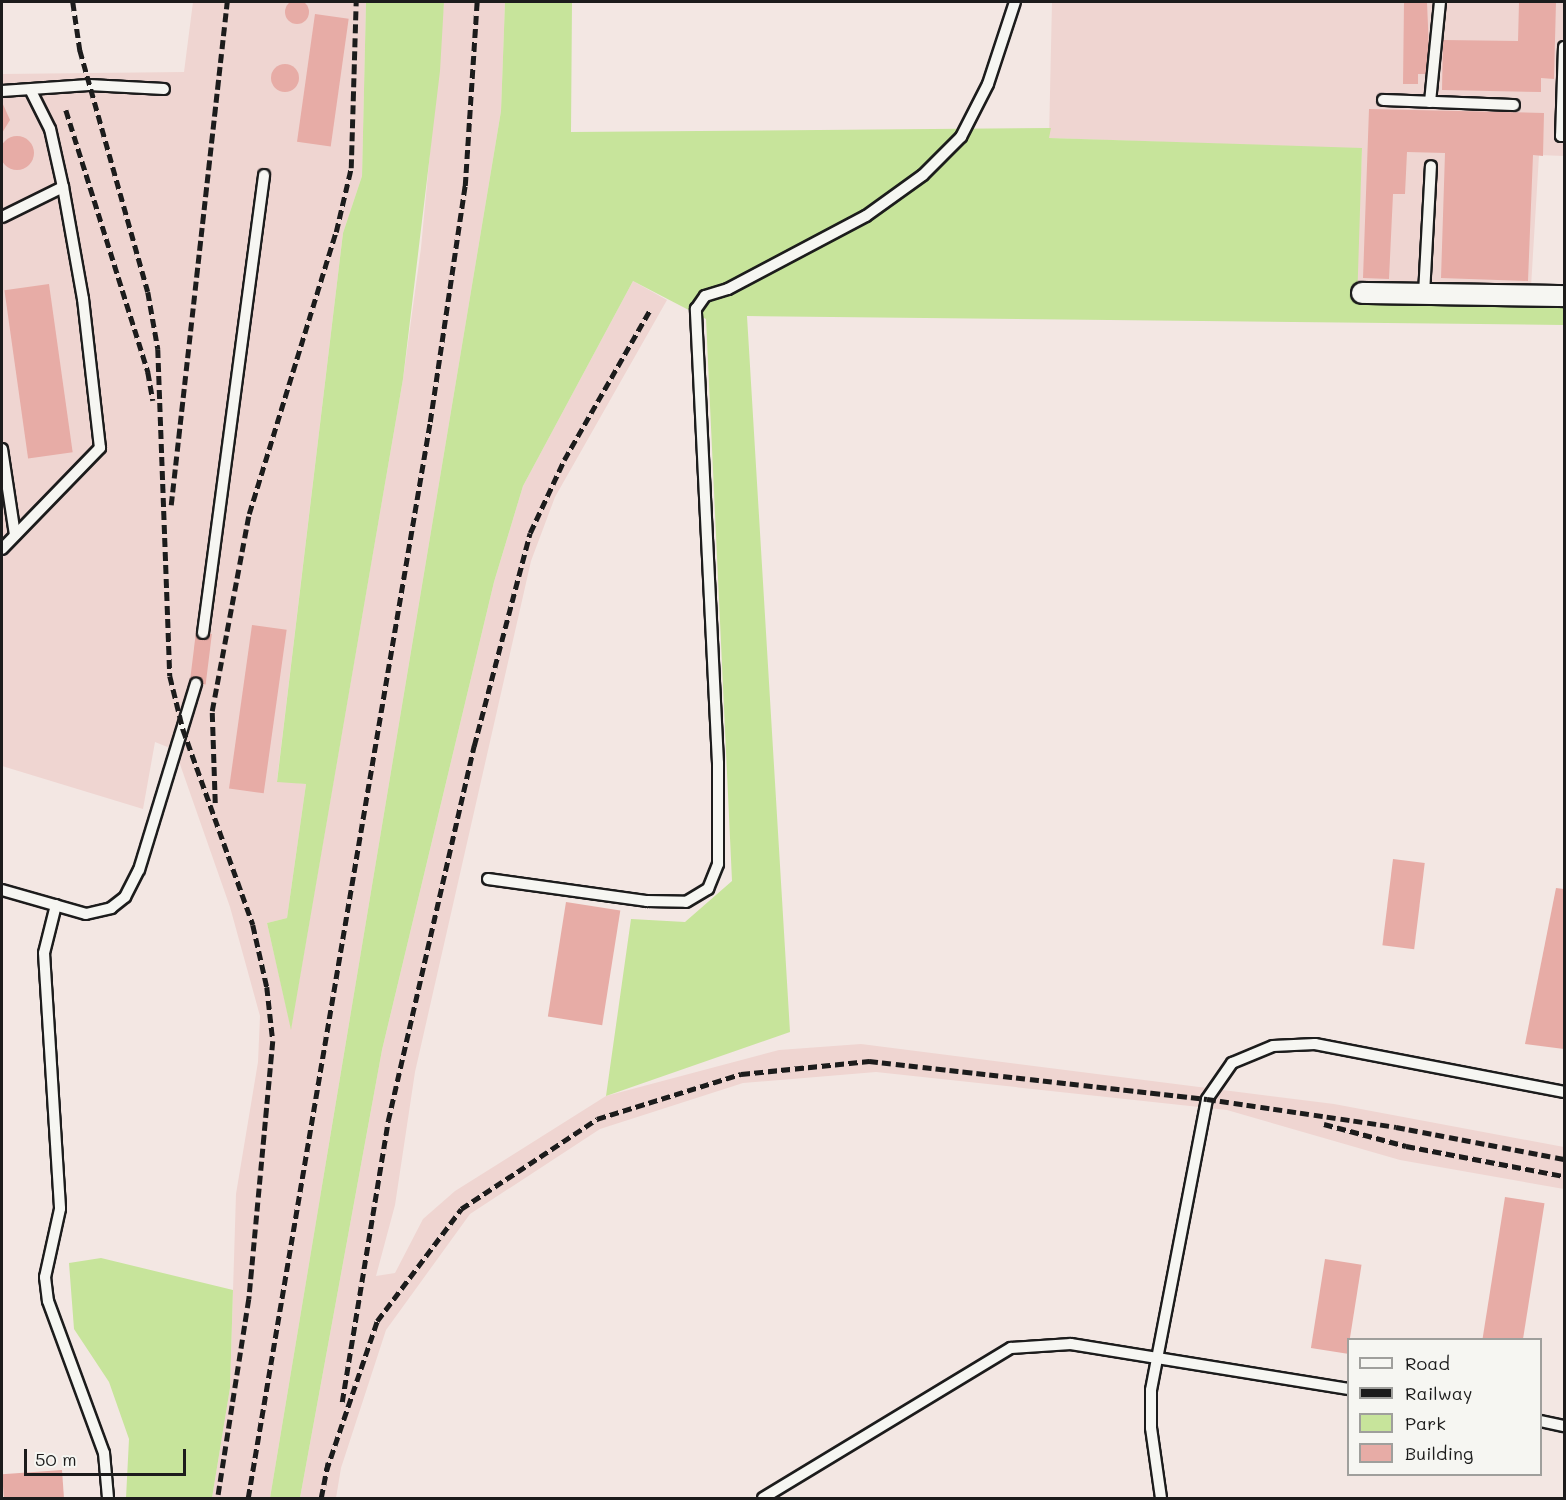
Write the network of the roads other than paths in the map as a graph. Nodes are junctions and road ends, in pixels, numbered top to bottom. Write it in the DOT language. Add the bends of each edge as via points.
graph roads {
  1 [pos="1015,2"];
  2 [pos="1440,2"];
  3 [pos="1564,47"];
  4 [pos="164,89"];
  5 [pos="2,91"];
  6 [pos="31,92"];
  7 [pos="1383,100"];
  8 [pos="1430,102"];
  9 [pos="1514,105"];
  10 [pos="1564,136"];
  11 [pos="1431,166"];
  12 [pos="264,175"];
  13 [pos="63,187"];
  14 [pos="2,217"];
  15 [pos="1362,293"];
  16 [pos="1424,294"];
  17 [pos="1564,296"];
  18 [pos="2,448"];
  19 [pos="15,535"];
  20 [pos="2,549"];
  21 [pos="203,633"];
  22 [pos="196,684"];
  23 [pos="488,879"];
  24 [pos="2,890"];
  25 [pos="56,905"];
  26 [pos="1564,1092"];
  27 [pos="1157,1356"];
  28 [pos="1347,1389"];
  29 [pos="1542,1421"];
  30 [pos="1564,1426"];
  31 [pos="108,1498"];
  32 [pos="763,1498"];
  33 [pos="1161,1498"];
  1 -- 23 [label="lane" via="988,84 961,137 923,175 866,216 728,289 705,296 696,309 717,764 718,864 708,889 686,902 647,901"];
  2 -- 8 [label="lane"];
  3 -- 10 [label="lane"];
  4 -- 6 [label="lane" via="89,85"];
  5 -- 6 [label="lane"];
  6 -- 13 [label="lane" via="50,129"];
  7 -- 8 [label="lane"];
  8 -- 9 [label="lane"];
  11 -- 16 [label="lane"];
  12 -- 21 [label="lane"];
  13 -- 14 [label="lane"];
  13 -- 19 [label="lane" via="83,299 100,448"];
  15 -- 16 [label="street"];
  16 -- 17 [label="street"];
  18 -- 19 [label="lane"];
  19 -- 20 [label="lane"];
  22 -- 25 [label="lane" via="139,870 125,897 111,908 86,914"];
  24 -- 25 [label="lane"];
  25 -- 31 [label="lane" via="44,953 60,1209 45,1276 48,1301 104,1453"];
  26 -- 27 [label="lane" via="1315,1044 1273,1046 1232,1063 1208,1099"];
  27 -- 28 [label="lane"];
  27 -- 32 [label="lane" via="1071,1344 1011,1348"];
  27 -- 33 [label="lane" via="1151,1390 1151,1428"];
  29 -- 30 [label="lane"];
}
